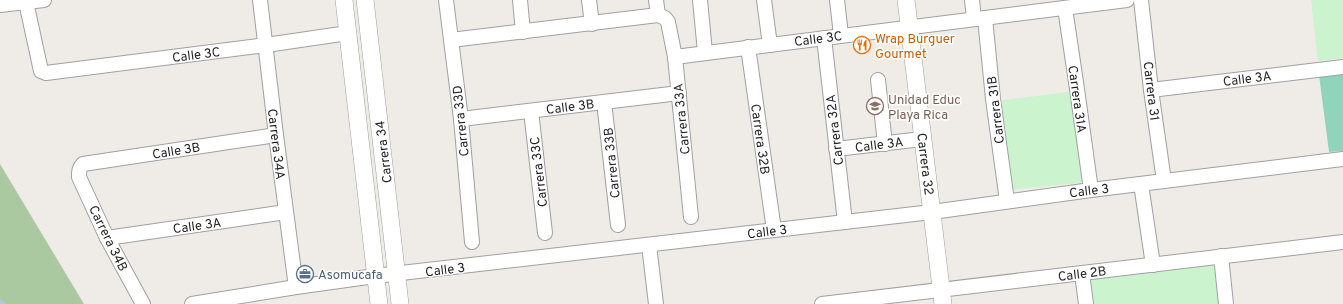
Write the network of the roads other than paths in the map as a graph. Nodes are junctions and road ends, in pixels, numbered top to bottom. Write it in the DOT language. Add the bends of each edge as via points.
graph roads {
  1 [pos="44,0"];
  2 [pos="260,0"];
  3 [pos="344,0"];
  4 [pos="365,0"];
  5 [pos="446,0"];
  6 [pos="520,0"];
  7 [pos="589,0"];
  8 [pos="656,0"];
  9 [pos="700,0"];
  10 [pos="764,0"];
  11 [pos="836,0"];
  12 [pos="906,0"];
  13 [pos="972,0"];
  14 [pos="1127,0"];
  15 [pos="1141,0"];
  16 [pos="26,2"];
  17 [pos="1078,3"];
  18 [pos="0,5"];
  19 [pos="1064,8"];
  20 [pos="980,18"];
  21 [pos="663,19"];
  22 [pos="592,24"];
  23 [pos="909,27"];
  24 [pos="523,32"];
  25 [pos="348,33"];
  26 [pos="841,36"];
  27 [pos="824,38"];
  28 [pos="451,40"];
  29 [pos="770,44"];
  30 [pos="266,45"];
  31 [pos="748,47"];
  32 [pos="705,52"];
  33 [pos="675,57"];
  34 [pos="1343,67"];
  35 [pos="878,80"];
  36 [pos="1151,90"];
  37 [pos="679,93"];
  38 [pos="604,102"];
  39 [pos="531,111"];
  40 [pos="461,119"];
  41 [pos="276,135"];
  42 [pos="922,139"];
  43 [pos="885,144"];
  44 [pos="836,149"];
  45 [pos="1343,159"];
  46 [pos="79,170"];
  47 [pos="1164,181"];
  48 [pos="1141,184"];
  49 [pos="1091,190"];
  50 [pos="1007,201"];
  51 [pos="286,212"];
  52 [pos="932,212"];
  53 [pos="691,217"];
  54 [pos="845,222"];
  55 [pos="618,225"];
  56 [pos="774,230"];
  57 [pos="545,233"];
  58 [pos="107,238"];
  59 [pos="472,242"];
  60 [pos="1343,242"];
  61 [pos="649,245"];
  62 [pos="1221,256"];
  63 [pos="1153,265"];
  64 [pos="1082,273"];
  65 [pos="397,274"];
  66 [pos="375,276"];
  67 [pos="296,287"];
  68 [pos="942,297"];
  69 [pos="143,304"];
  70 [pos="192,304"];
  71 [pos="378,304"];
  72 [pos="400,304"];
  73 [pos="656,304"];
  74 [pos="822,304"];
  75 [pos="1086,304"];
  76 [pos="1226,304"];
  1 -- 16 [label="street"];
  2 -- 30 [label="street, Carrera 34A"];
  3 -- 25 [label="street, Carrera 34"];
  4 -- 65 [label="street, Carrera 34"];
  5 -- 28 [label="street, Carrera 33D"];
  6 -- 24 [label="street"];
  7 -- 22 [label="street"];
  8 -- 21 [label="street, Carrera 33A"];
  9 -- 32 [label="street"];
  10 -- 29 [label="street"];
  11 -- 26 [label="street"];
  12 -- 23 [label="street, Carrera 32"];
  13 -- 20 [label="street, Carrera 31B"];
  14 -- 17 [label="street, Calle 3C"];
  15 -- 36 [label="street, Carrera 31"];
  16 -- 18 [label="street"];
  16 -- 30 [label="street, Calle 3C" via="42,71 46,73"];
  17 -- 19 [label="street, Calle 3C"];
  19 -- 20 [label="street, Calle 3C"];
  19 -- 49 [label="street, Carrera 31A"];
  20 -- 23 [label="street, Calle 3C"];
  20 -- 50 [label="street, Carrera 31B"];
  21 -- 22 [label="street"];
  21 -- 33 [label="street, Carrera 33A"];
  22 -- 24 [label="street"];
  23 -- 26 [label="street, Calle 3C"];
  23 -- 42 [label="street, Carrera 32"];
  24 -- 28 [label="street"];
  25 -- 30 [label="street, Calle 3C"];
  25 -- 66 [label="street, Carrera 34"];
  26 -- 27 [label="street, Calle 3C"];
  27 -- 29 [label="street, Calle 3C"];
  27 -- 44 [label="street, Carrera 32A"];
  28 -- 40 [label="street, Carrera 33D"];
  29 -- 31 [label="street, Calle 3C"];
  30 -- 41 [label="street, Carrera 34A"];
  31 -- 32 [label="street, Calle 3C"];
  31 -- 56 [label="street, Carrera 32B"];
  32 -- 33 [label="street, Calle 3C"];
  33 -- 37 [label="street, Carrera 33A"];
  34 -- 36 [label="street, Calle 3A"];
  35 -- 43 [label="street"];
  36 -- 47 [label="street, Carrera 31"];
  37 -- 38 [label="street, Calle 3B"];
  37 -- 53 [label="street, Carrera 33A"];
  38 -- 39 [label="street, Calle 3B"];
  38 -- 55 [label="street, Carrera 33B"];
  39 -- 40 [label="street, Calle 3B"];
  39 -- 57 [label="street, Carrera 33C"];
  40 -- 59 [label="street, Carrera 33D"];
  41 -- 46 [label="street, Calle 3B" via="83,164"];
  41 -- 51 [label="street, Carrera 34A"];
  42 -- 43 [label="street, Calle 3A"];
  42 -- 52 [label="street, Carrera 32"];
  43 -- 44 [label="street, Calle 3A"];
  44 -- 54 [label="street, Carrera 32A"];
  45 -- 47 [label="street, Calle 3"];
  46 -- 58 [label="street, Carrera 34B" via="79,177"];
  47 -- 48 [label="street, Calle 3"];
  48 -- 49 [label="street, Calle 3"];
  48 -- 63 [label="street"];
  49 -- 50 [label="street, Calle 3"];
  50 -- 52 [label="street, Calle 3"];
  51 -- 58 [label="street, Calle 3A"];
  51 -- 67 [label="street, Carrera 34A"];
  52 -- 54 [label="street, Calle 3"];
  52 -- 68 [label="street, Carrera 32"];
  54 -- 56 [label="street, Calle 3"];
  56 -- 61 [label="street, Calle 3"];
  58 -- 69 [label="street, Carrera 34B"];
  60 -- 62 [label="street, Calle 2B"];
  61 -- 65 [label="street, Calle 3"];
  61 -- 73 [label="street"];
  62 -- 63 [label="street, Calle 2B"];
  62 -- 76 [label="street"];
  63 -- 64 [label="street, Calle 2B"];
  64 -- 68 [label="street, Calle 2B"];
  64 -- 75 [label="street"];
  65 -- 66 [label="street, Calle 3"];
  65 -- 72 [label="street, Carrera 34"];
  66 -- 67 [label="street, Calle 3"];
  66 -- 71 [label="street, Carrera 34"];
  67 -- 70 [label="street, Calle 3"];
  68 -- 74 [label="street, Calle 2B"];
}
